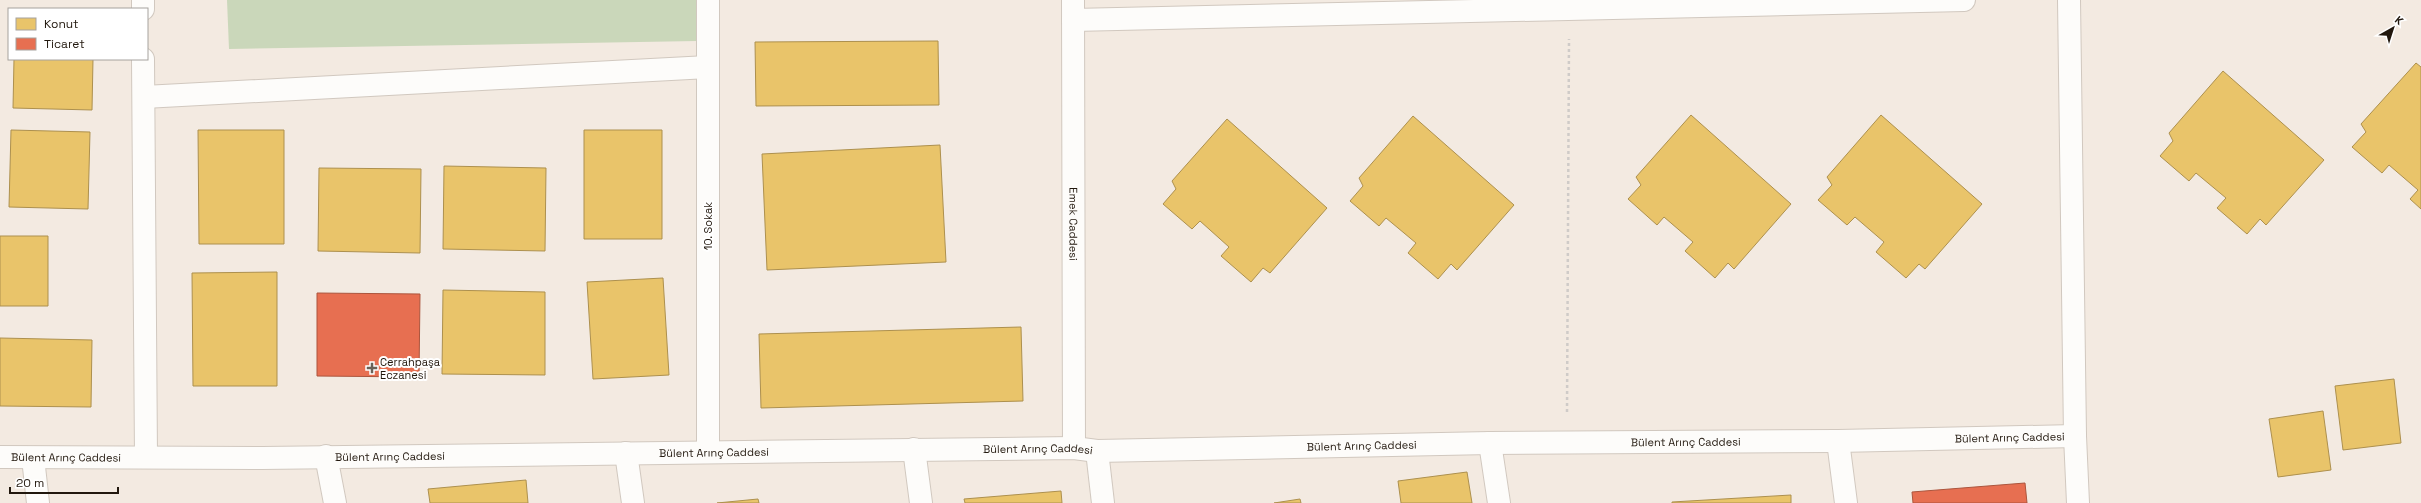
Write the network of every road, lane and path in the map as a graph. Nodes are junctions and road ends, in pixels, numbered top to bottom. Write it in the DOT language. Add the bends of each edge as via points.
graph roads {
  1 [pos="708,0"];
  2 [pos="1964,0"];
  3 [pos="2070,0"];
  4 [pos="1570,9"];
  5 [pos="1073,10"];
  6 [pos="143,60"];
  7 [pos="708,67"];
  8 [pos="144,97"];
  9 [pos="2075,436"];
  10 [pos="1838,441"];
  11 [pos="1566,442"];
  12 [pos="1490,443"];
  13 [pos="1074,448"];
  14 [pos="914,449"];
  15 [pos="1096,451"];
  16 [pos="708,452"];
  17 [pos="626,453"];
  18 [pos="146,456"];
  19 [pos="326,456"];
  20 [pos="0,457"];
  21 [pos="33,458"];
  22 [pos="38,503"];
  23 [pos="335,503"];
  24 [pos="633,503"];
  25 [pos="921,503"];
  26 [pos="1103,503"];
  27 [pos="1498,503"];
  28 [pos="1846,503"];
  29 [pos="2078,503"];
  1 -- 7 [label="street, 10. Sokak"];
  2 -- 4 [label="street"];
  3 -- 9 [label="street"];
  4 -- 5 [label="street"];
  4 -- 11 [label="path"];
  5 -- 13 [label="street, Emek Caddesi"];
  6 -- 8 [label="street"];
  7 -- 8 [label="street"];
  7 -- 16 [label="street, 10. Sokak"];
  8 -- 18 [label="street"];
  9 -- 10 [label="street, Bülent Arınç Caddesi"];
  9 -- 29 [label="street"];
  10 -- 11 [label="street, Bülent Arınç Caddesi"];
  10 -- 28 [label="street"];
  11 -- 12 [label="street, Bülent Arınç Caddesi"];
  12 -- 15 [label="street, Bülent Arınç Caddesi"];
  12 -- 27 [label="street"];
  13 -- 14 [label="street, Bülent Arınç Caddesi"];
  13 -- 15 [label="street, Bülent Arınç Caddesi"];
  14 -- 16 [label="street, Bülent Arınç Caddesi"];
  14 -- 25 [label="street"];
  15 -- 26 [label="street"];
  16 -- 17 [label="street, Bülent Arınç Caddesi"];
  17 -- 19 [label="street, Bülent Arınç Caddesi"];
  17 -- 24 [label="street"];
  18 -- 19 [label="street, Bülent Arınç Caddesi"];
  18 -- 21 [label="street, Bülent Arınç Caddesi"];
  19 -- 23 [label="street"];
  20 -- 21 [label="street, Bülent Arınç Caddesi"];
  21 -- 22 [label="street"];
}
